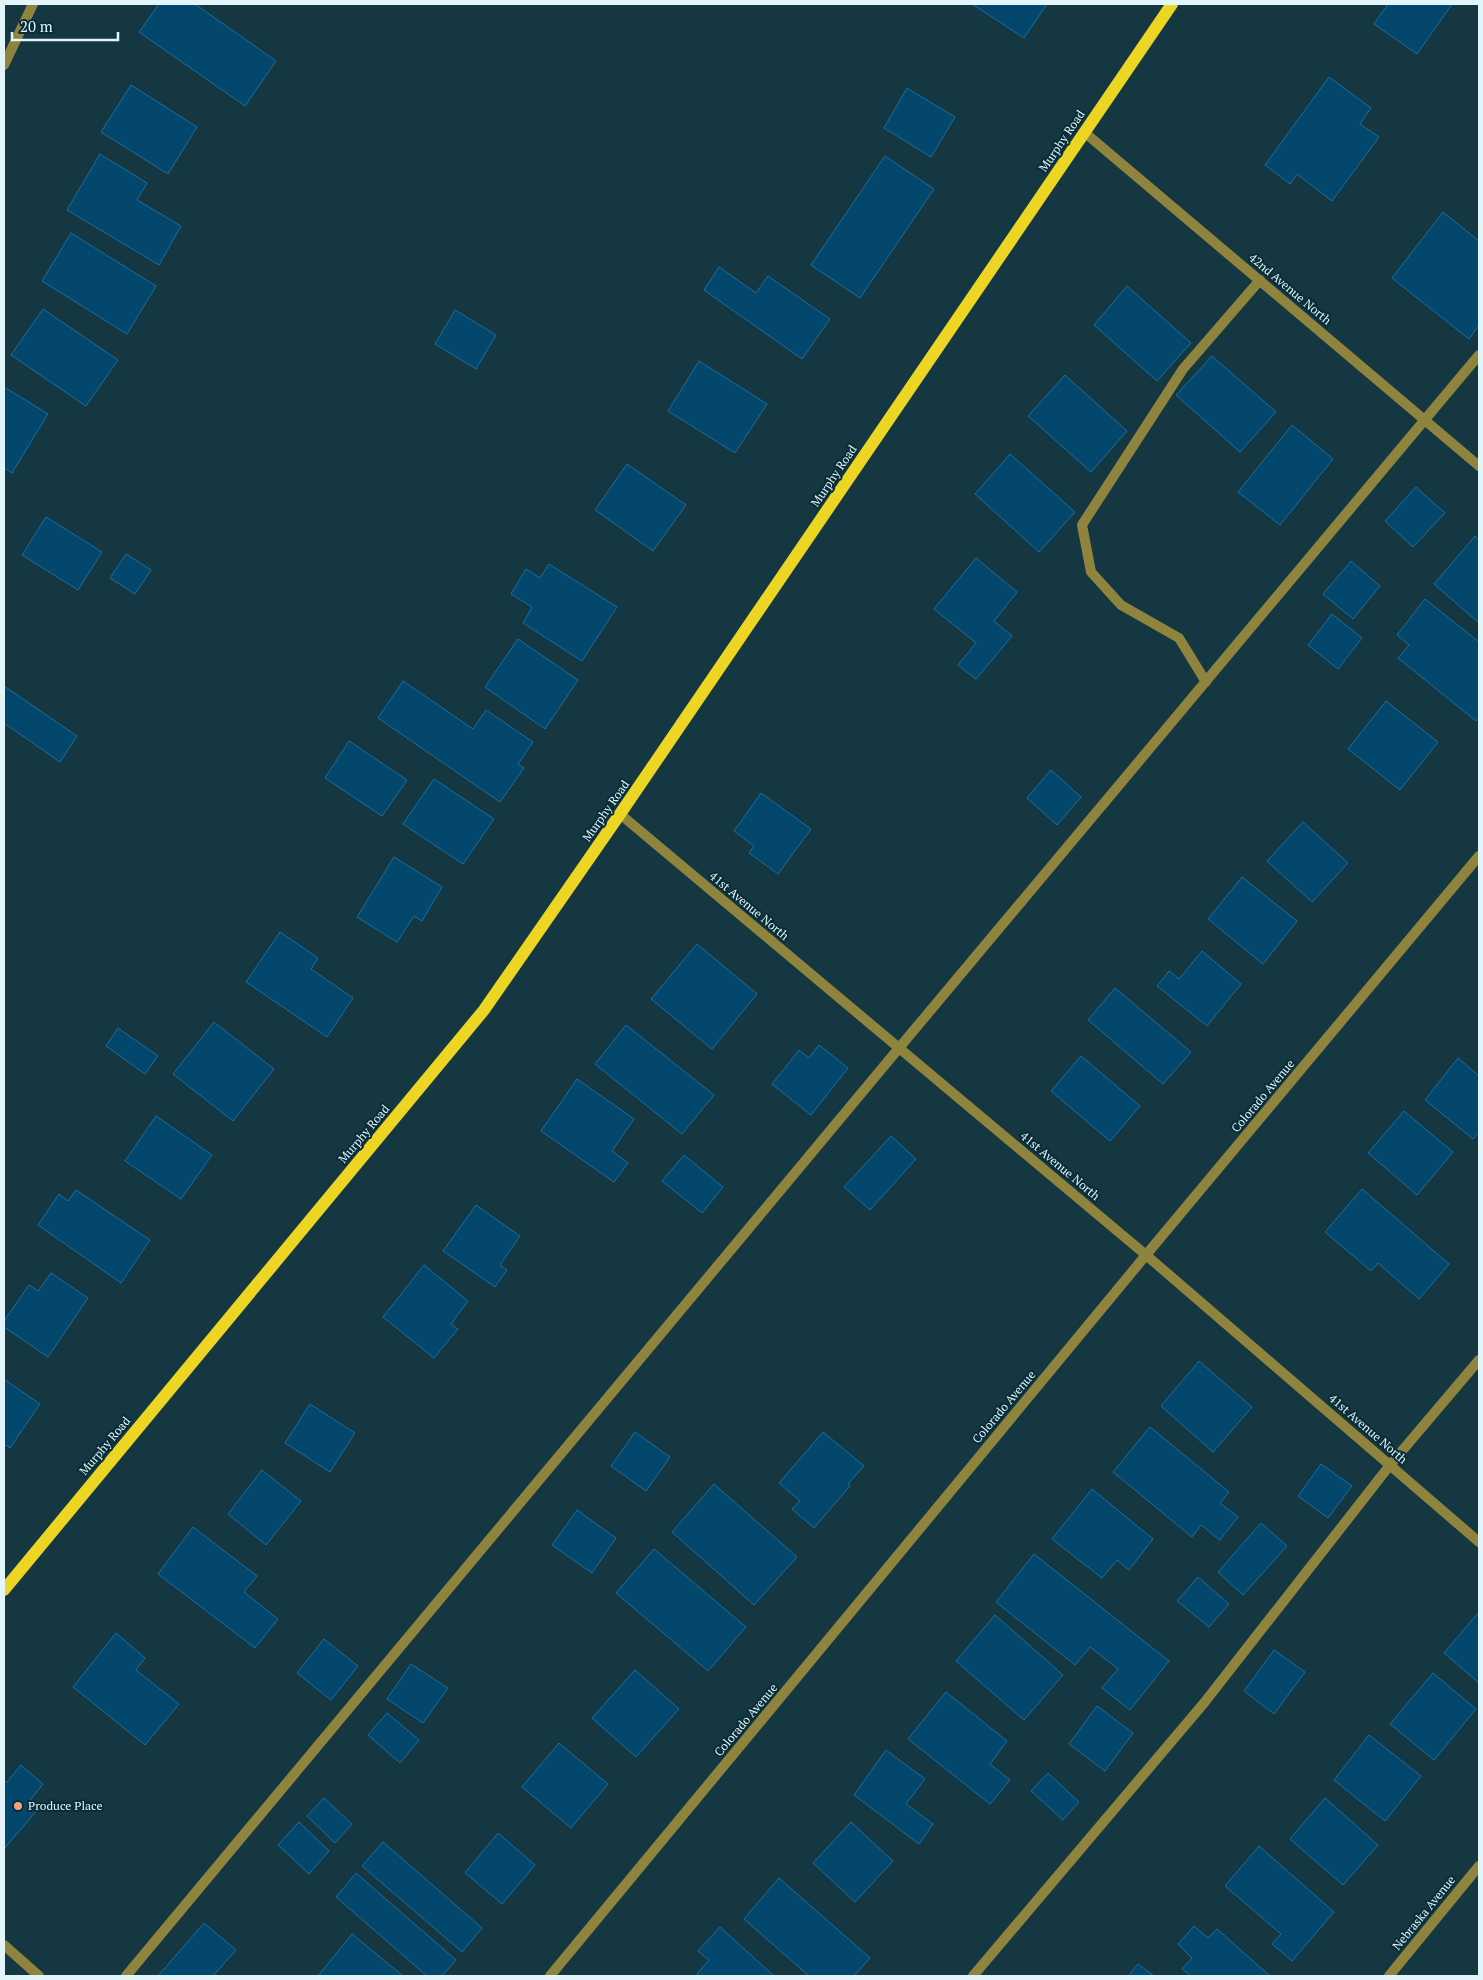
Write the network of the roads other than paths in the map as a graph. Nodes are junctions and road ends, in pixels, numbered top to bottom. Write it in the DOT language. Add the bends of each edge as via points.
graph roads {
  1 [pos="33,4"];
  2 [pos="1172,4"];
  3 [pos="4,65"];
  4 [pos="1084,132"];
  5 [pos="1260,280"];
  6 [pos="1479,355"];
  7 [pos="1426,420"];
  8 [pos="1479,466"];
  9 [pos="1206,682"];
  10 [pos="620,814"];
  11 [pos="1479,856"];
  12 [pos="899,1048"];
  13 [pos="1146,1255"];
  14 [pos="1479,1360"];
  15 [pos="1390,1465"];
  16 [pos="1479,1542"];
  17 [pos="4,1590"];
  18 [pos="1479,1866"];
  19 [pos="4,1945"];
  20 [pos="39,1976"];
  21 [pos="126,1976"];
  22 [pos="550,1976"];
  23 [pos="973,1976"];
  24 [pos="1389,1976"];
  1 -- 3 [label="street"];
  2 -- 4 [label="main road, Murphy Road"];
  4 -- 5 [label="street, 42nd Avenue North"];
  4 -- 10 [label="main road, Murphy Road"];
  5 -- 7 [label="street, 42nd Avenue North"];
  5 -- 9 [label="street" via="1183,369 1082,525 1091,572 1121,605 1179,638"];
  6 -- 7 [label="street"];
  7 -- 8 [label="street, 42nd Avenue North"];
  7 -- 9 [label="street"];
  9 -- 12 [label="street"];
  10 -- 12 [label="street, 41st Avenue North"];
  10 -- 17 [label="main road, Murphy Road" via="484,1010"];
  11 -- 13 [label="street, Colorado Avenue"];
  12 -- 13 [label="street, 41st Avenue North"];
  12 -- 21 [label="street"];
  13 -- 15 [label="street, 41st Avenue North"];
  13 -- 22 [label="street, Colorado Avenue"];
  14 -- 15 [label="street"];
  15 -- 16 [label="street, 41st Avenue North"];
  15 -- 23 [label="street" via="1204,1703"];
  18 -- 24 [label="street, Nebraska Avenue"];
  19 -- 20 [label="street"];
}
